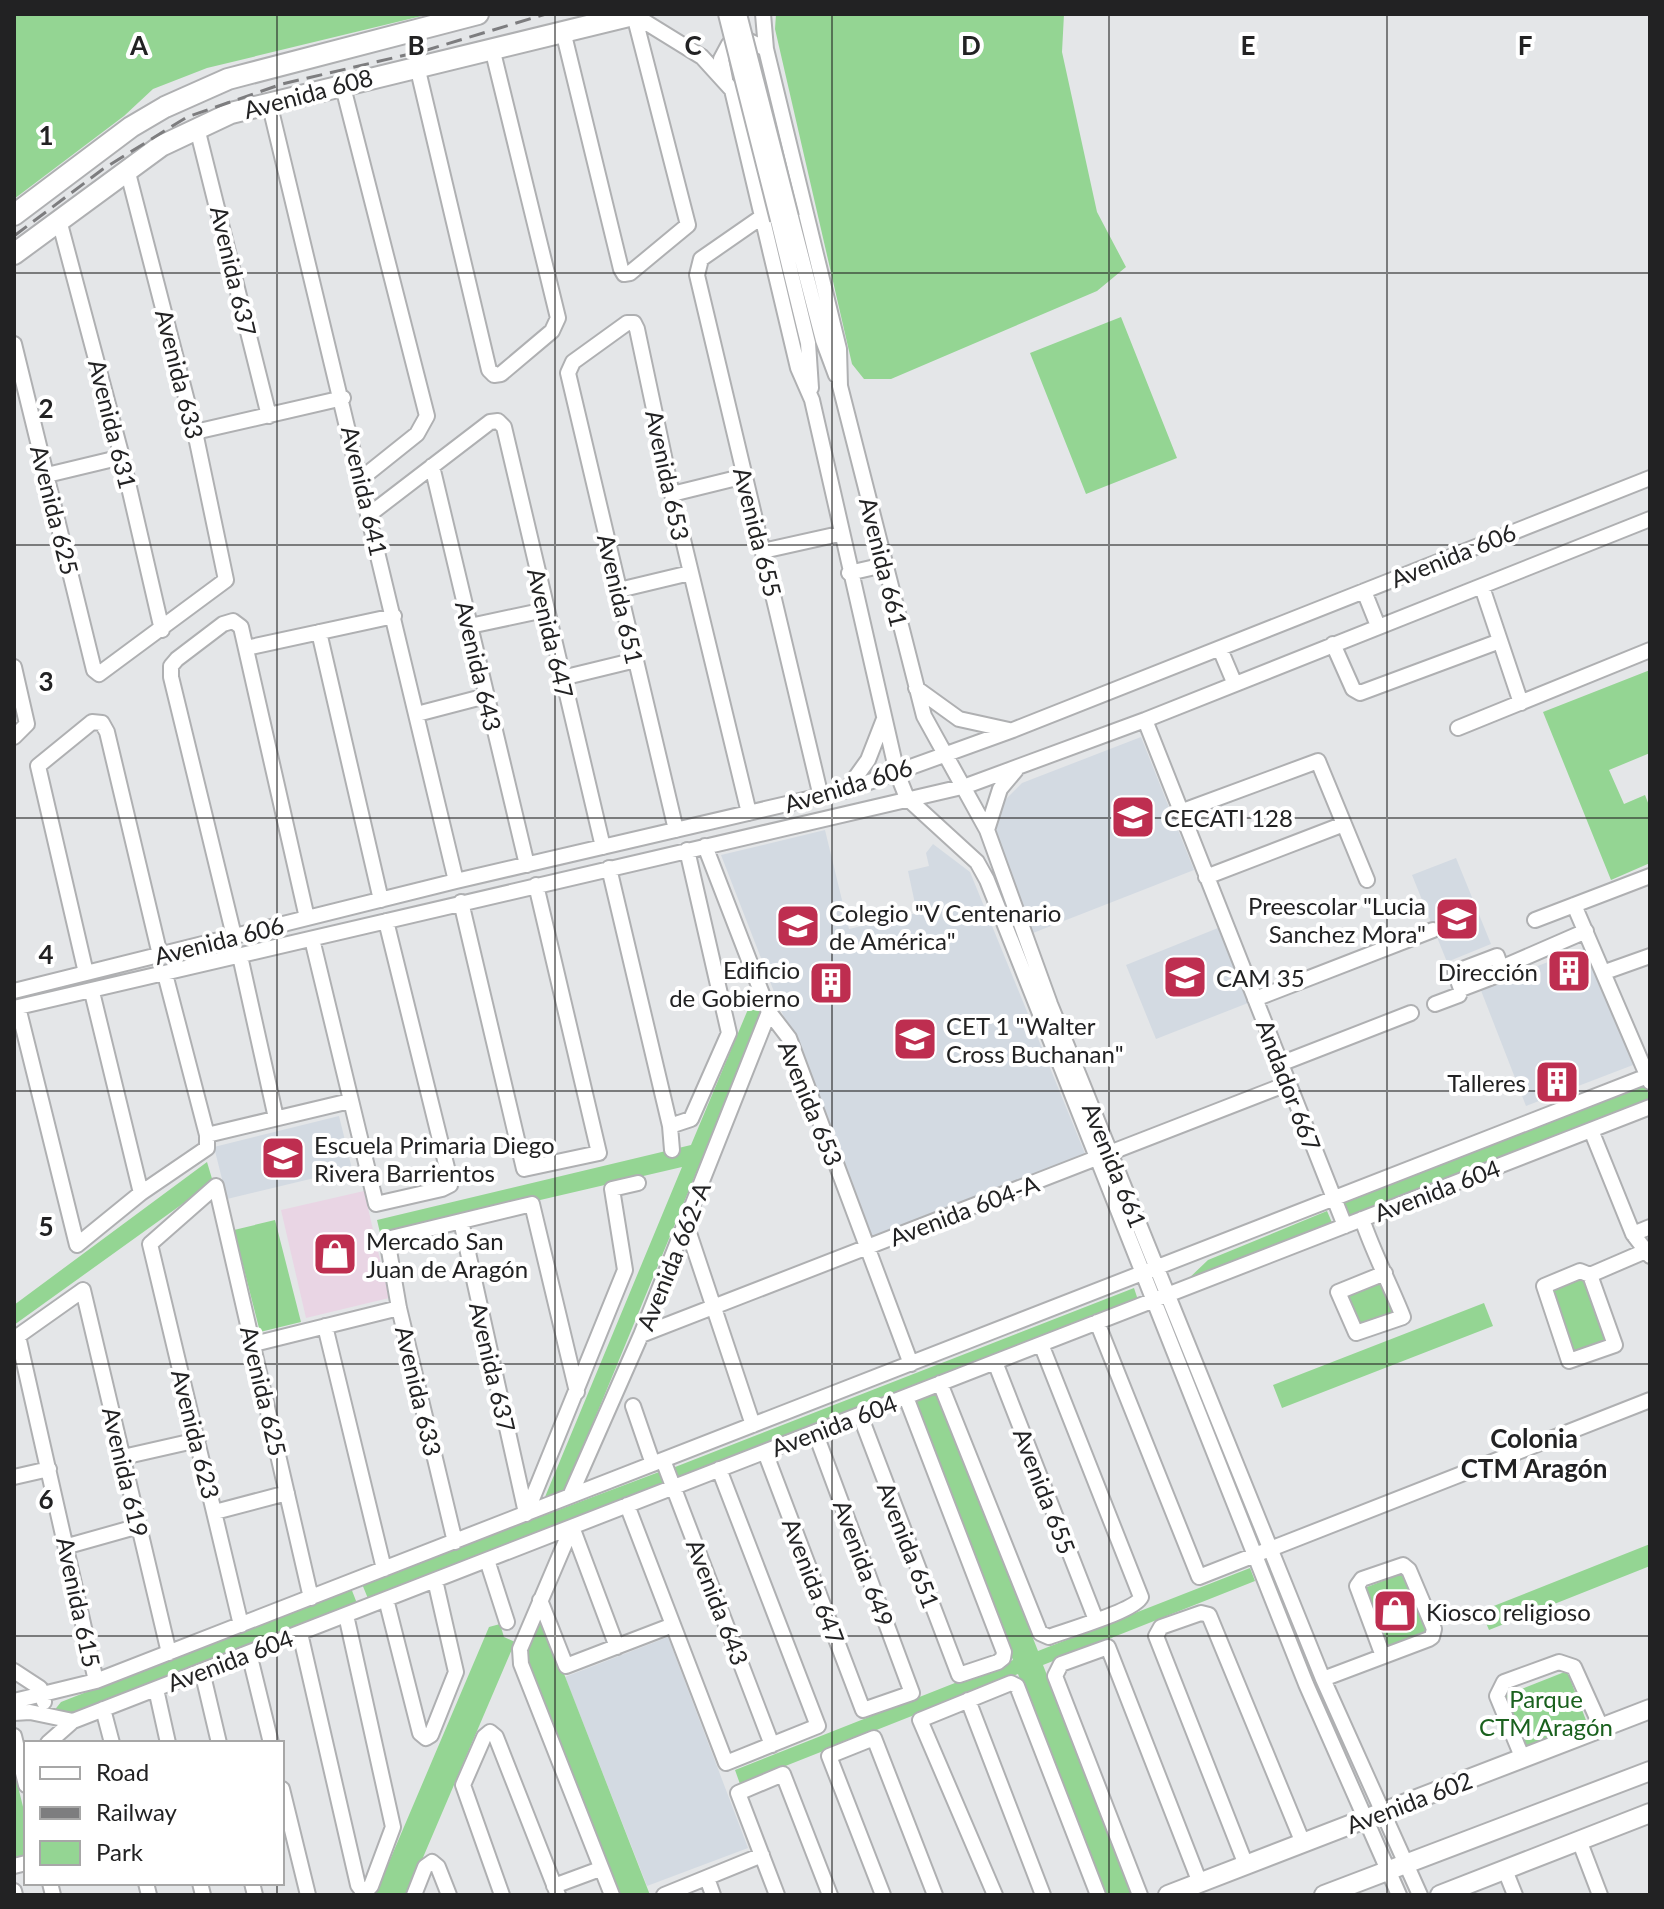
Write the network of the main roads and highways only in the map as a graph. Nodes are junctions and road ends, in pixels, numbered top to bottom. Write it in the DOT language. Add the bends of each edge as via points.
graph roads {
  1 [pos="478,14"];
  2 [pos="636,14"];
  3 [pos="14,215"];
  4 [pos="14,254"];
  5 [pos="1650,1709"];
  6 [pos="1650,1771"];
  7 [pos="1650,1781"];
  8 [pos="1650,1813"];
  9 [pos="1400,1877"];
  10 [pos="1168,1895"];
  11 [pos="1324,1895"];
  12 [pos="1358,1895"];
  13 [pos="1440,1895"];
  1 -- 3 [label="highway, Avenida 608" via="217,84 131,127"];
  2 -- 4 [label="highway, Avenida 608" via="342,83 197,128 127,169"];
  5 -- 10 [label="main road, Avenida 602"];
  6 -- 9 [label="main road"];
  7 -- 9 [label="main road"];
  8 -- 13 [label="main road"];
  9 -- 11 [label="main road"];
  9 -- 12 [label="main road"];
}
